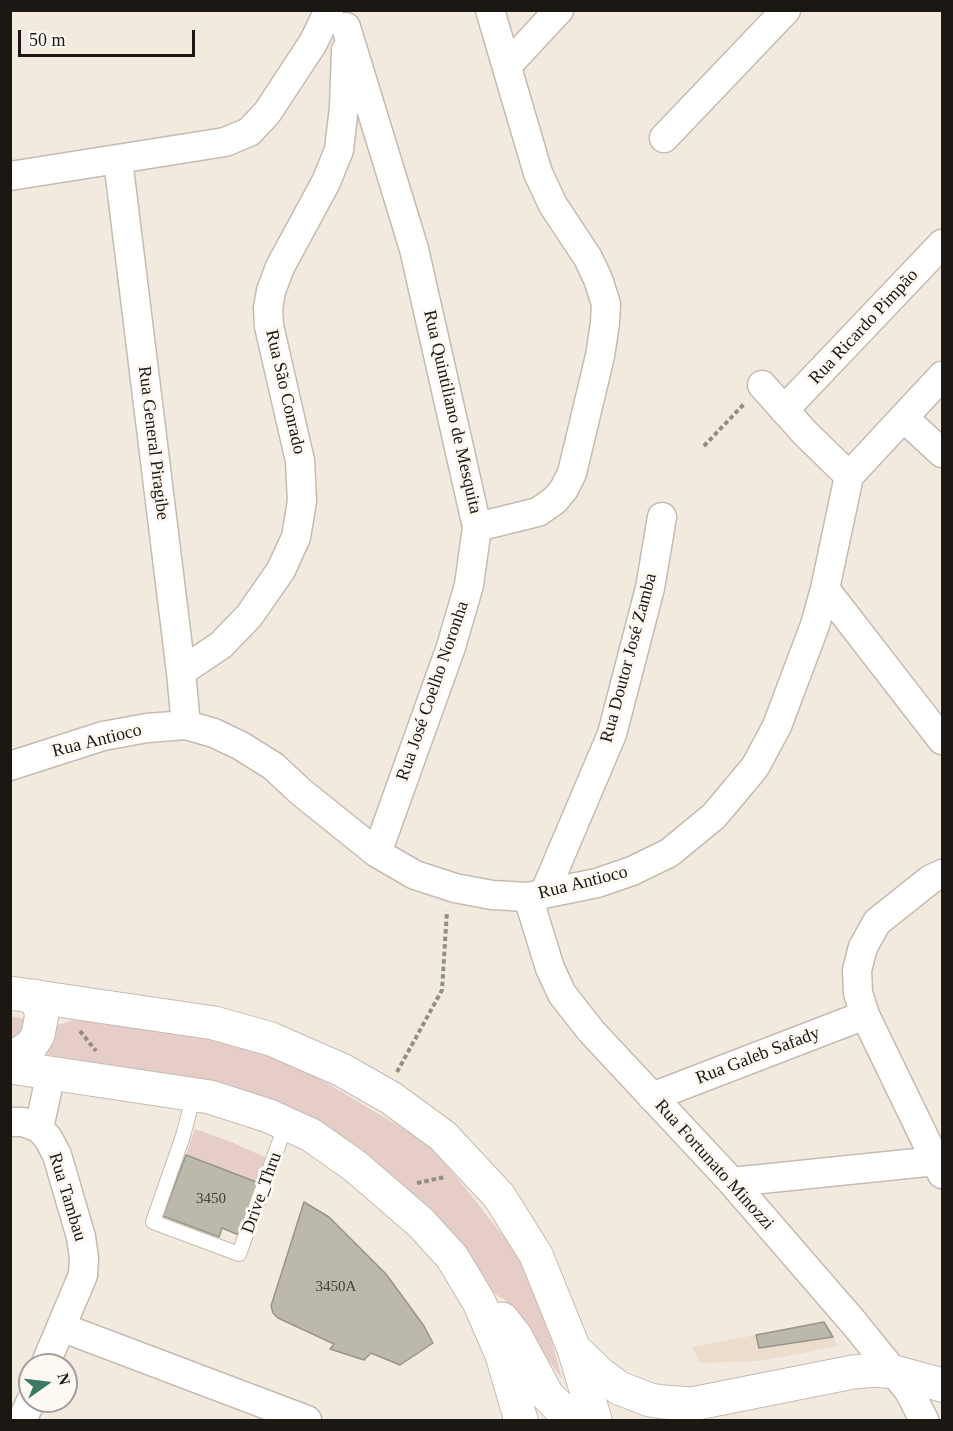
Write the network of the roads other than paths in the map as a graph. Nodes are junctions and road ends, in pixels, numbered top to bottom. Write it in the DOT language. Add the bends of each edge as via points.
graph roads {
  1 [pos="490,10"];
  2 [pos="559,10"];
  3 [pos="786,10"];
  4 [pos="340,16"];
  5 [pos="507,66"];
  6 [pos="664,138"];
  7 [pos="118,160"];
  8 [pos="10,176"];
  9 [pos="942,244"];
  10 [pos="942,376"];
  11 [pos="762,385"];
  12 [pos="784,410"];
  13 [pos="904,418"];
  14 [pos="942,453"];
  15 [pos="849,476"];
  16 [pos="662,518"];
  17 [pos="477,526"];
  18 [pos="825,589"];
  19 [pos="181,672"];
  20 [pos="186,725"];
  21 [pos="942,740"];
  22 [pos="10,766"];
  23 [pos="377,853"];
  24 [pos="942,874"];
  25 [pos="536,896"];
  26 [pos="22,995"];
  27 [pos="865,1015"];
  28 [pos="10,1060"];
  29 [pos="10,1067"];
  30 [pos="51,1073"];
  31 [pos="194,1094"];
  32 [pos="652,1096"];
  33 [pos="10,1122"];
  34 [pos="286,1124"];
  35 [pos="39,1128"];
  36 [pos="939,1167"];
  37 [pos="732,1182"];
  38 [pos="479,1302"];
  39 [pos="61,1327"];
  40 [pos="574,1349"];
  41 [pos="50,1353"];
  42 [pos="894,1371"];
  43 [pos="942,1385"];
  44 [pos="692,1404"];
  45 [pos="307,1420"];
  46 [pos="521,1420"];
  47 [pos="579,1420"];
  48 [pos="595,1420"];
  49 [pos="665,1420"];
  50 [pos="924,1420"];
  1 -- 5 [label="street, Rua Quintiliano de Mesquita"];
  2 -- 5 [label="street"];
  3 -- 6 [label="street"];
  4 -- 7 [label="street" via="314,43 267,113 249,132 225,142"];
  4 -- 17 [label="street, Rua Quintiliano de Mesquita" via="414,249"];
  4 -- 19 [label="street, Rua São Conrado" via="344,106 339,150 280,267 268,308 300,461 302,501 296,537 281,570 249,616 221,645"];
  5 -- 17 [label="street, Rua Quintiliano de Mesquita" via="538,173 598,279 606,304 605,323 572,473 564,489 538,512"];
  7 -- 8 [label="street"];
  7 -- 19 [label="street, Rua General Piragibe"];
  9 -- 12 [label="street, Rua Ricardo Pimpão"];
  10 -- 13 [label="street"];
  11 -- 12 [label="street"];
  12 -- 15 [label="street"];
  13 -- 14 [label="street"];
  13 -- 15 [label="street"];
  15 -- 18 [label="street, Rua Antioco"];
  16 -- 25 [label="street, Rua Doutor José Zamba" via="650,588 612,734"];
  17 -- 23 [label="street, Rua José Coelho Noronha" via="469,585 451,647"];
  18 -- 21 [label="street"];
  18 -- 25 [label="street, Rua Antioco" via="777,726 755,767 714,816 669,853 632,871"];
  19 -- 20 [label="street, Rua General Piragibe"];
  20 -- 22 [label="street, Rua Antioco" via="103,736"];
  20 -- 23 [label="street, Rua Antioco" via="214,733 273,766"];
  23 -- 25 [label="street, Rua Antioco" via="415,875 455,888 492,895"];
  24 -- 27 [label="street" via="877,922 863,947 857,970 858,993"];
  25 -- 32 [label="street, Rua Fortunato Minozzi" via="550,968 562,994"];
  26 -- 28 [label="main road" via="42,1014 38,1035 31,1046"];
  26 -- 40 [label="main road" via="214,1023 271,1039 342,1070 391,1098 443,1136 499,1196 536,1255"];
  27 -- 32 [label="street, Rua Galeb Safady"];
  27 -- 36 [label="street"];
  29 -- 30 [label="main road"];
  30 -- 31 [label="main road"];
  30 -- 35 [label="street"];
  31 -- 34 [label="main road"];
  31 -- 34 [label="lane, Drive_Thru" via="153,1222 239,1254"];
  32 -- 37 [label="street, Rua Fortunato Minozzi"];
  33 -- 35 [label="street"];
  34 -- 38 [label="main road" via="311,1135 355,1166 421,1223 452,1257"];
  35 -- 39 [label="street, Rua Tambau" via="57,1155 84,1258 83,1275"];
  36 -- 37 [label="street"];
  37 -- 42 [label="street, Rua Fortunato Minozzi"];
  38 -- 46 [label="main road" via="502,1355"];
  38 -- 47 [label="main road" via="509,1326 554,1404"];
  39 -- 41 [label="street, Rua Tambau"];
  39 -- 45 [label="street"];
  40 -- 44 [label="main road" via="599,1373 635,1396"];
  40 -- 48 [label="main road"];
  42 -- 43 [label="main road"];
  42 -- 44 [label="main road" via="853,1372"];
  42 -- 50 [label="street, Rua Fortunato Minozzi"];
  44 -- 49 [label="main road"];
}
